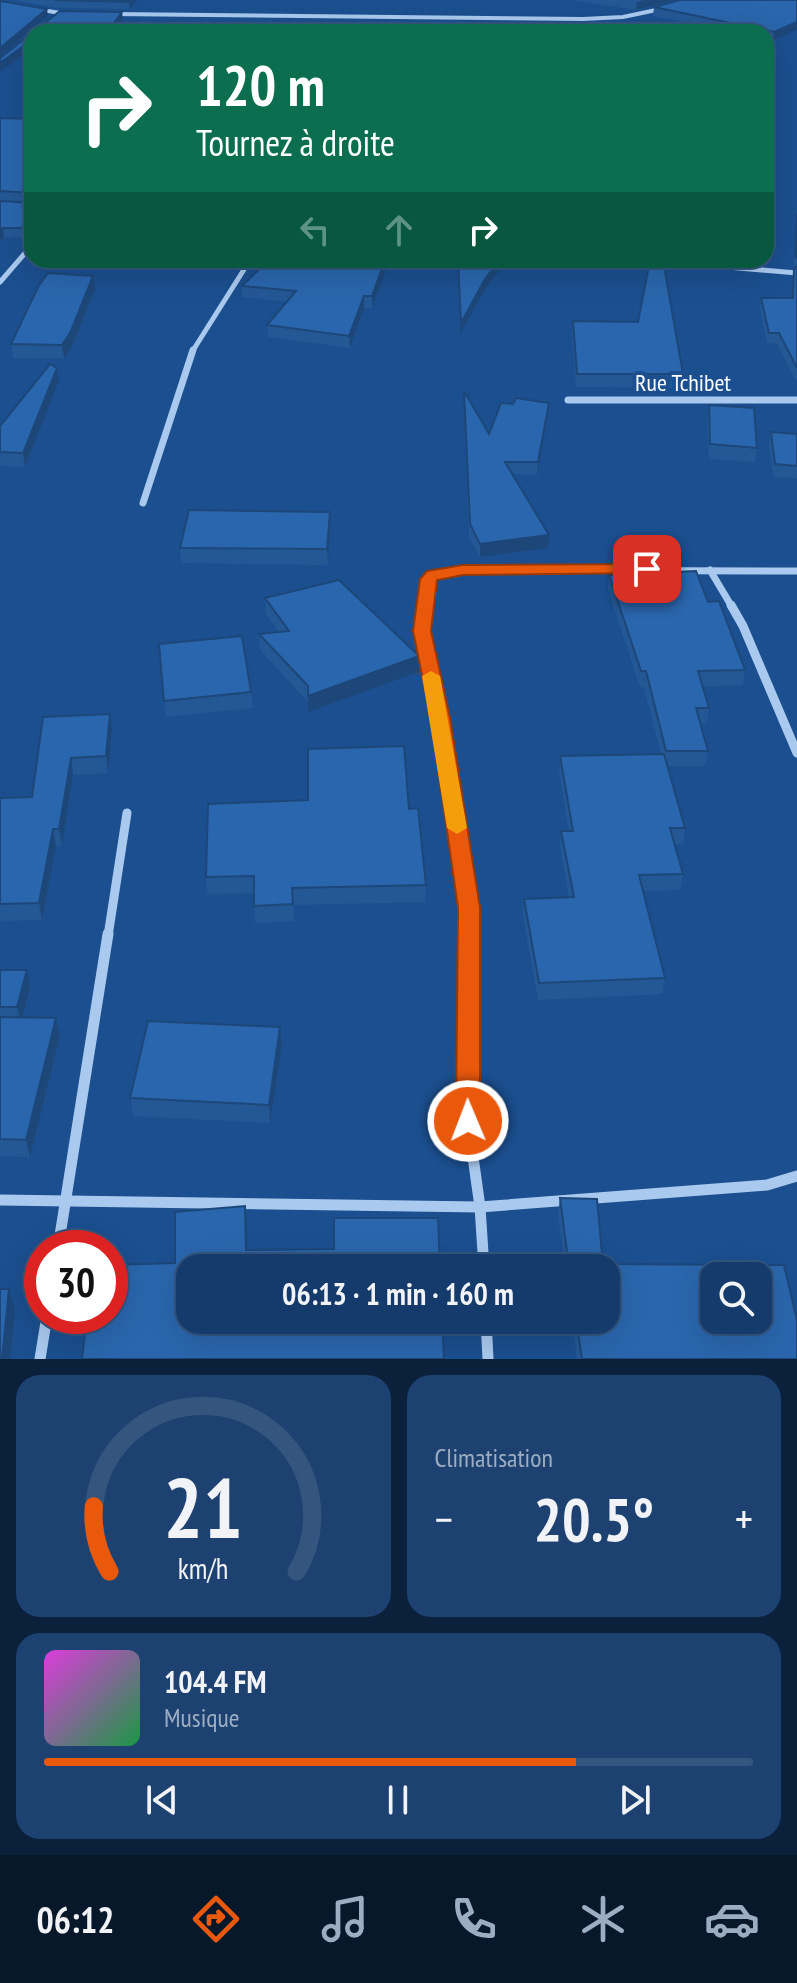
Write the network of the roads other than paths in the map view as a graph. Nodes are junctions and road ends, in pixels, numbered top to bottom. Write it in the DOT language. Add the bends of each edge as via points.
graph roads {
  1 [pos="667,7"];
  2 [pos="32,8"];
  3 [pos="59,13"];
  4 [pos="74,14"];
  5 [pos="103,14"];
  6 [pos="48,23"];
  7 [pos="24,254"];
  8 [pos="245,268"];
  9 [pos="740,268"];
  10 [pos="797,273"];
  11 [pos="0,282"];
  12 [pos="568,400"];
  13 [pos="797,400"];
  14 [pos="143,503"];
  15 [pos="710,570"];
  16 [pos="797,571"];
  17 [pos="797,753"];
  18 [pos="127,813"];
  19 [pos="797,1176"];
  20 [pos="0,1200"];
  21 [pos="66,1200"];
  22 [pos="480,1207"];
  23 [pos="61,1230"];
  24 [pos="483,1254"];
  25 [pos="44,1334"];
  26 [pos="487,1334"];
  27 [pos="40,1359"];
  28 [pos="488,1359"];
  1 -- 5 [label="street" via="637,15 584,17"];
  2 -- 3 [label="street"];
  3 -- 4 [label="street"];
  3 -- 6 [label="street"];
  7 -- 11 [label="street"];
  8 -- 14 [label="street" via="192,352"];
  9 -- 10 [label="street"];
  12 -- 13 [label="street, Rue Tchibet"];
  15 -- 16 [label="street"];
  15 -- 17 [label="street" via="743,626"];
  15 -- 22 [label="street" via="463,570 429,579 422,631 441,718 469,908 468,1121"];
  18 -- 21 [label="street"];
  19 -- 22 [label="street" via="767,1185"];
  20 -- 21 [label="street"];
  21 -- 22 [label="street"];
  21 -- 23 [label="street"];
  22 -- 24 [label="street"];
  25 -- 27 [label="street"];
  26 -- 28 [label="street"];
}
